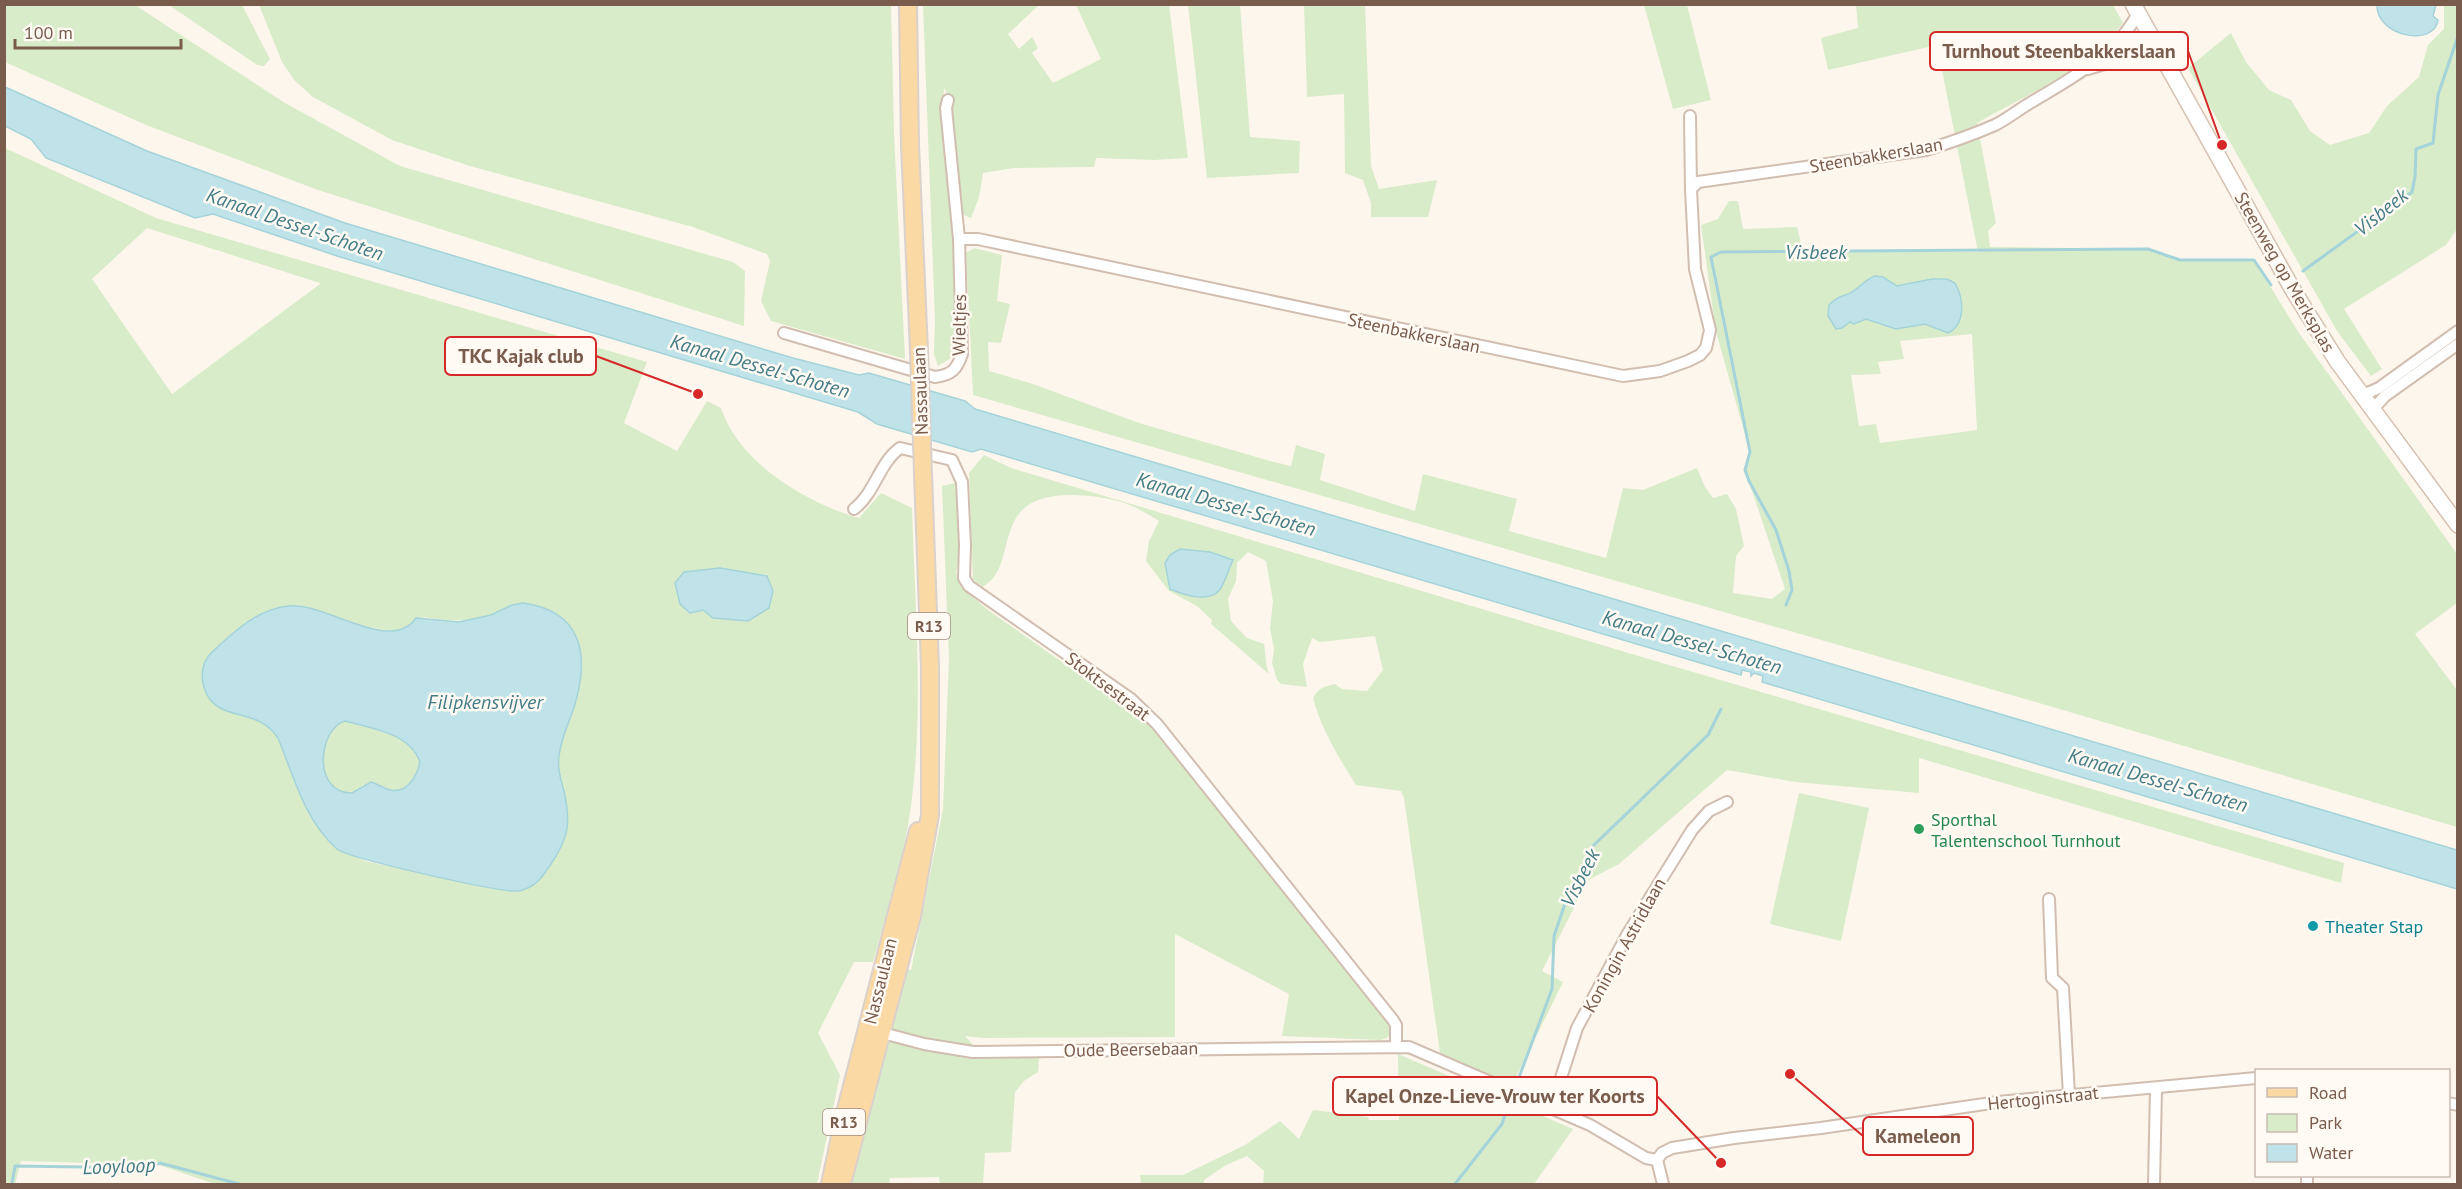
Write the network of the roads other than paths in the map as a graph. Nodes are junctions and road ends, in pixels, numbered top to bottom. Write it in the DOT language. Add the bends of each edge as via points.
graph roads {
  1 [pos="908,4"];
  2 [pos="2135,9"];
  3 [pos="2157,48"];
  4 [pos="2082,71"];
  5 [pos="948,100"];
  6 [pos="1690,116"];
  7 [pos="1691,189"];
  8 [pos="959,239"];
  9 [pos="2457,330"];
  10 [pos="784,333"];
  11 [pos="2457,344"];
  12 [pos="2363,394"];
  13 [pos="2373,409"];
  14 [pos="854,509"];
  15 [pos="2457,525"];
  16 [pos="1727,802"];
  17 [pos="2049,899"];
  18 [pos="875,1030"];
  19 [pos="1396,1047"];
  20 [pos="2255,1078"];
  21 [pos="2156,1089"];
  22 [pos="2069,1095"];
  23 [pos="1551,1109"];
  24 [pos="1657,1160"];
  25 [pos="830,1185"];
  26 [pos="842,1185"];
  27 [pos="1663,1185"];
  28 [pos="2154,1185"];
  1 -- 18 [label="main road, Nassaulaan / R13, bridge" via="930,667 930,815 912,915"];
  2 -- 3 [label="street, Steenweg op Merksplas"];
  2 -- 4 [label="street, Steenbakkerslaan" via="2129,28"];
  3 -- 4 [label="street, Steenbakkerslaan"];
  3 -- 12 [label="street, Steenweg op Merksplas" via="2294,290 2337,362"];
  4 -- 7 [label="street, Steenbakkerslaan" via="1997,124 1926,150 1698,182"];
  5 -- 8 [label="street, Wieltjes"];
  6 -- 7 [label="street, Steenbakkerslaan"];
  7 -- 8 [label="street, Steenbakkerslaan" via="1695,269 1710,330 1706,348 1688,361 1632,376 978,239"];
  8 -- 10 [label="street, Wieltjes" via="962,354 957,368 946,376 935,377"];
  9 -- 12 [label="street" via="2380,387"];
  11 -- 13 [label="street"];
  12 -- 13 [label="street, Steenweg op Merksplas"];
  13 -- 15 [label="street, Steenweg op Merksplas"];
  14 -- 19 [label="street, Stoktsestraat" via="864,502 892,454 900,448 952,460 962,482 964,578 969,586 1131,699 1157,724 1393,1020"];
  16 -- 23 [label="street, Koningin Astridlaan" via="1709,811 1692,830 1627,934 1577,1028"];
  17 -- 22 [label="street" via="2052,978 2063,988"];
  18 -- 19 [label="street, Oude Beersebaan" via="959,1051"];
  18 -- 25 [label="main road, Nassaulaan / R13" via="845,1113"];
  18 -- 26 [label="main road, Nassaulaan / R13"];
  19 -- 23 [label="street" via="1416,1049"];
  20 -- 21 [label="street, Hertoginstraat"];
  21 -- 22 [label="street, Hertoginstraat"];
  21 -- 28 [label="street"];
  22 -- 24 [label="street, Hertoginstraat" via="1672,1148"];
  23 -- 24 [label="street"];
  24 -- 27 [label="street"];
}
